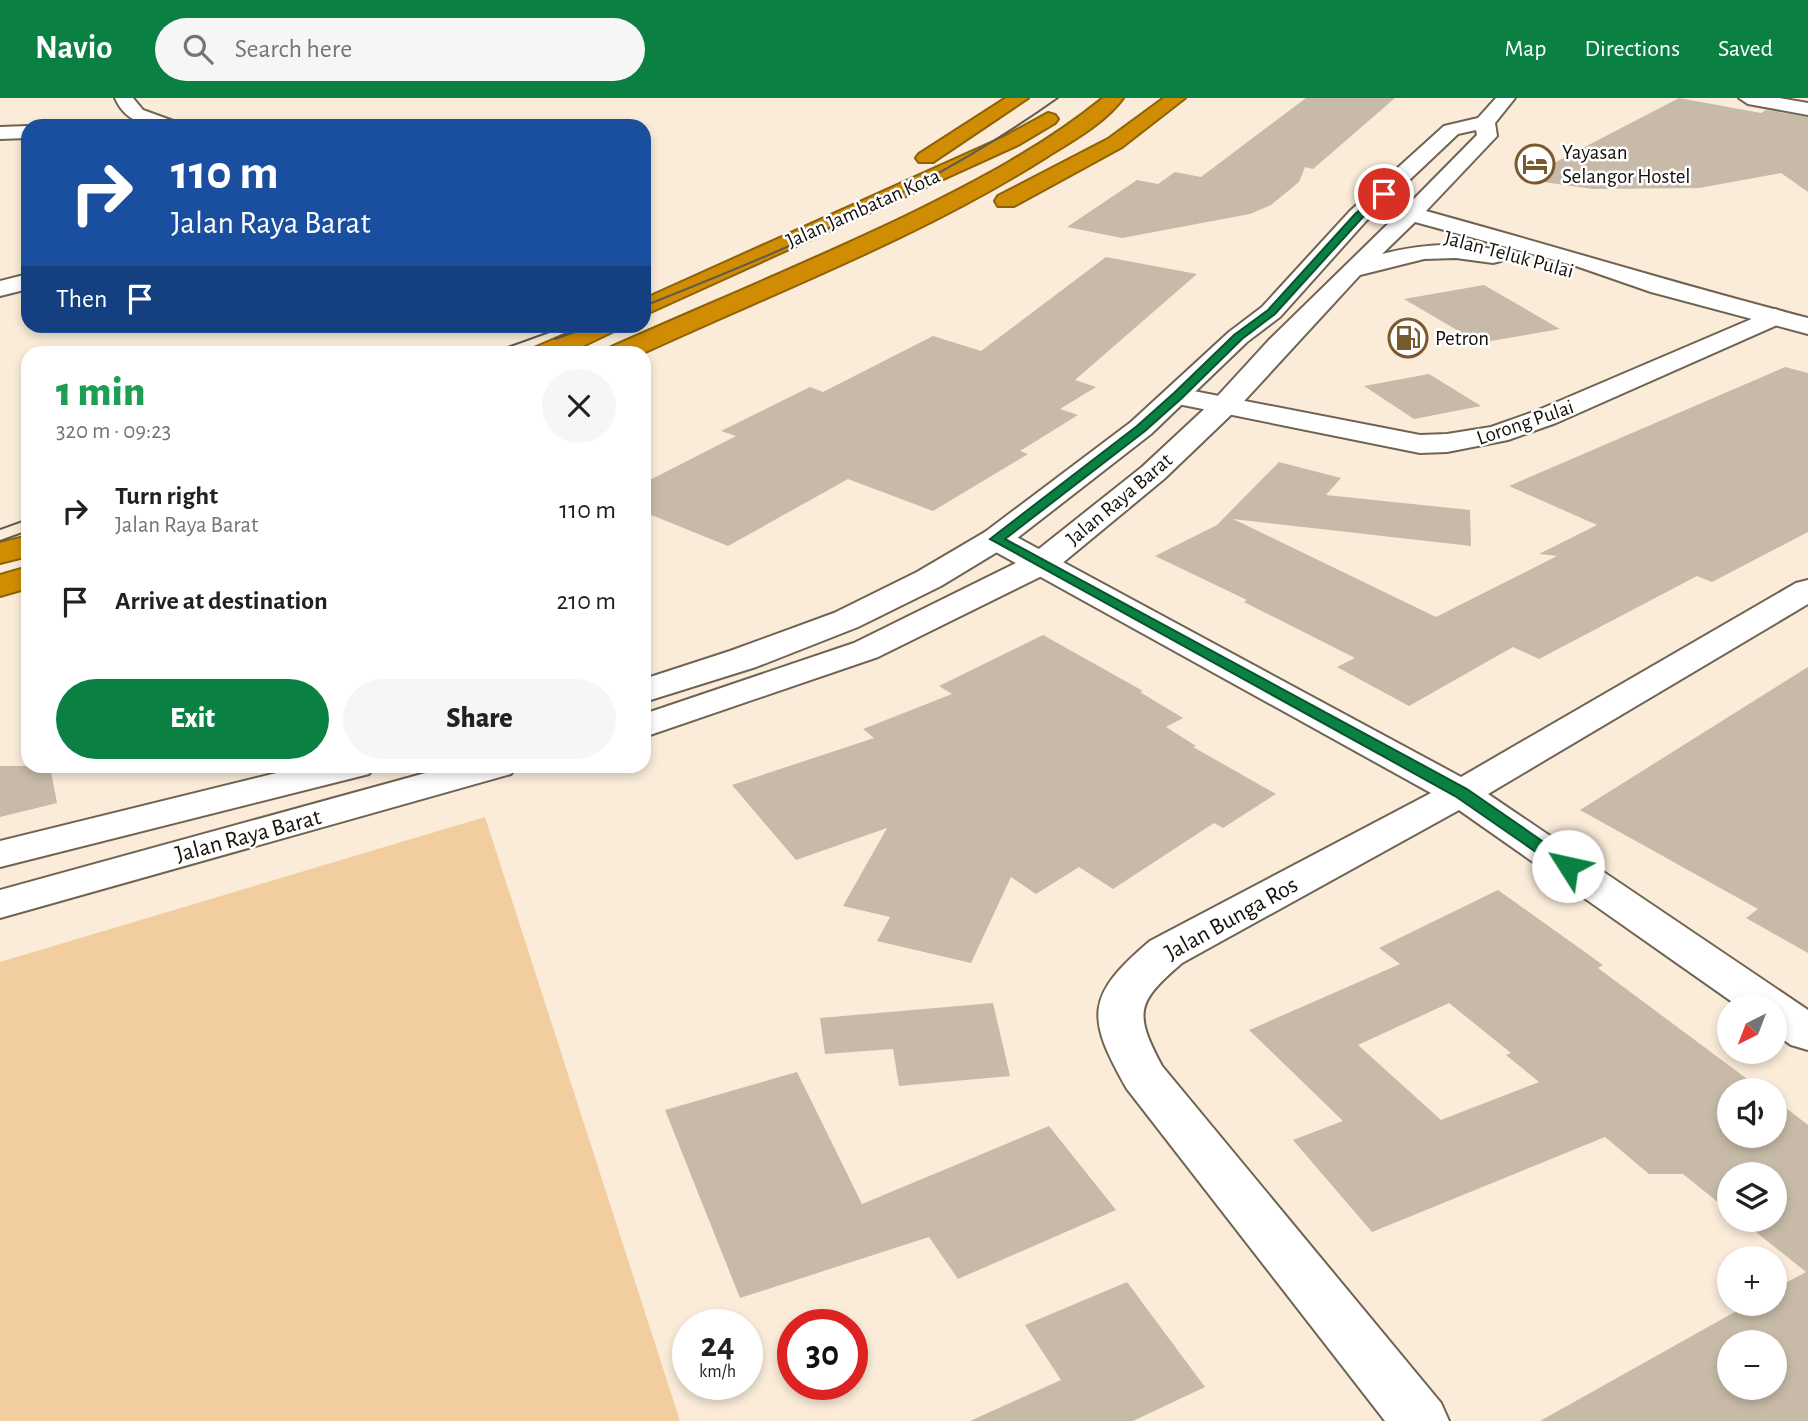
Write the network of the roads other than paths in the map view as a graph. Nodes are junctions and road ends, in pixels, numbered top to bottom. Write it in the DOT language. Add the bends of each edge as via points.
graph roads {
  1 [pos="124,98"];
  2 [pos="1019,98"];
  3 [pos="1114,98"];
  4 [pos="1175,98"];
  5 [pos="1506,98"];
  6 [pos="1748,98"];
  7 [pos="1064,108"];
  8 [pos="1808,109"];
  9 [pos="147,119"];
  10 [pos="1485,122"];
  11 [pos="21,132"];
  12 [pos="0,133"];
  13 [pos="1365,211"];
  14 [pos="1405,219"];
  15 [pos="821,226"];
  16 [pos="884,236"];
  17 [pos="1567,270"];
  18 [pos="1351,271"];
  19 [pos="21,283"];
  20 [pos="1660,287"];
  21 [pos="0,289"];
  22 [pos="21,294"];
  23 [pos="0,300"];
  24 [pos="651,305"];
  25 [pos="1775,317"];
  26 [pos="1808,326"];
  27 [pos="590,333"];
  28 [pos="561,346"];
  29 [pos="636,346"];
  30 [pos="1178,396"];
  31 [pos="1224,406"];
  32 [pos="996,539"];
  33 [pos="21,548"];
  34 [pos="0,553"];
  35 [pos="1042,563"];
  36 [pos="21,579"];
  37 [pos="0,586"];
  38 [pos="1808,590"];
  39 [pos="651,689"];
  40 [pos="651,724"];
  41 [pos="327,773"];
  42 [pos="472,773"];
  43 [pos="1461,793"];
  44 [pos="0,855"];
  45 [pos="0,904"];
  46 [pos="1753,994"];
  47 [pos="1787,1018"];
  48 [pos="1808,1033"];
  49 [pos="1420,1421"];
  1 -- 9 [label="main road" via="138,116"];
  2 -- 15 [label="highway"];
  3 -- 16 [label="highway" via="1010,173"];
  4 -- 16 [label="highway" via="1115,143 994,208"];
  5 -- 10 [label="main road, Jalan Raya Barat"];
  6 -- 8 [label="main road"];
  7 -- 15 [label="highway, Jalan Jambatan Kota" via="1011,141"];
  10 -- 13 [label="main road, Jalan Raya Barat" via="1451,130"];
  10 -- 14 [label="main road, Jalan Raya Barat" via="1487,135"];
  11 -- 12 [label="main road"];
  13 -- 14 [label="main road, Jalan Teluk Pulai"];
  13 -- 30 [label="main road, Jalan Raya Barat" via="1271,312 1238,337"];
  14 -- 17 [label="main road, Jalan Teluk Pulai"];
  14 -- 18 [label="main road, Jalan Raya Barat"];
  14 -- 20 [label="main road, Jalan Teluk Pulai" via="1584,261"];
  15 -- 24 [label="highway, Jalan Jambatan Kota"];
  16 -- 29 [label="highway, Jalan Jambatan Kota"];
  17 -- 18 [label="main road" via="1460,249 1413,253"];
  17 -- 20 [label="main road, Jalan Teluk Pulai"];
  18 -- 31 [label="main road, Jalan Raya Barat"];
  19 -- 21 [label="main road"];
  20 -- 25 [label="main road, Jalan Teluk Pulai"];
  22 -- 23 [label="main road"];
  25 -- 26 [label="main road, Jalan Teluk Pulai"];
  25 -- 31 [label="main road, Lorong Pulai" via="1543,419 1489,438 1453,444 1420,444"];
  27 -- 28 [label="highway"];
  30 -- 31 [label="main road, Lorong Pulai"];
  30 -- 32 [label="main road, Jalan Raya Barat"];
  31 -- 35 [label="main road, Jalan Raya Barat" via="1153,473"];
  32 -- 35 [label="main road"];
  32 -- 39 [label="main road, Jalan Raya Barat" via="846,620"];
  33 -- 34 [label="highway"];
  35 -- 40 [label="main road, Jalan Raya Barat" via="866,650"];
  35 -- 43 [label="main road"];
  36 -- 37 [label="highway"];
  38 -- 43 [label="main road, Jalan Bunga Ros"];
  41 -- 44 [label="main road, Jalan Raya Barat"];
  42 -- 45 [label="main road, Jalan Raya Barat"];
  43 -- 46 [label="main road"];
  43 -- 49 [label="main road, Jalan Bunga Ros" via="1166,952 1133,979 1120,1001 1121,1034 1144,1077"];
  47 -- 48 [label="main road"];
}
